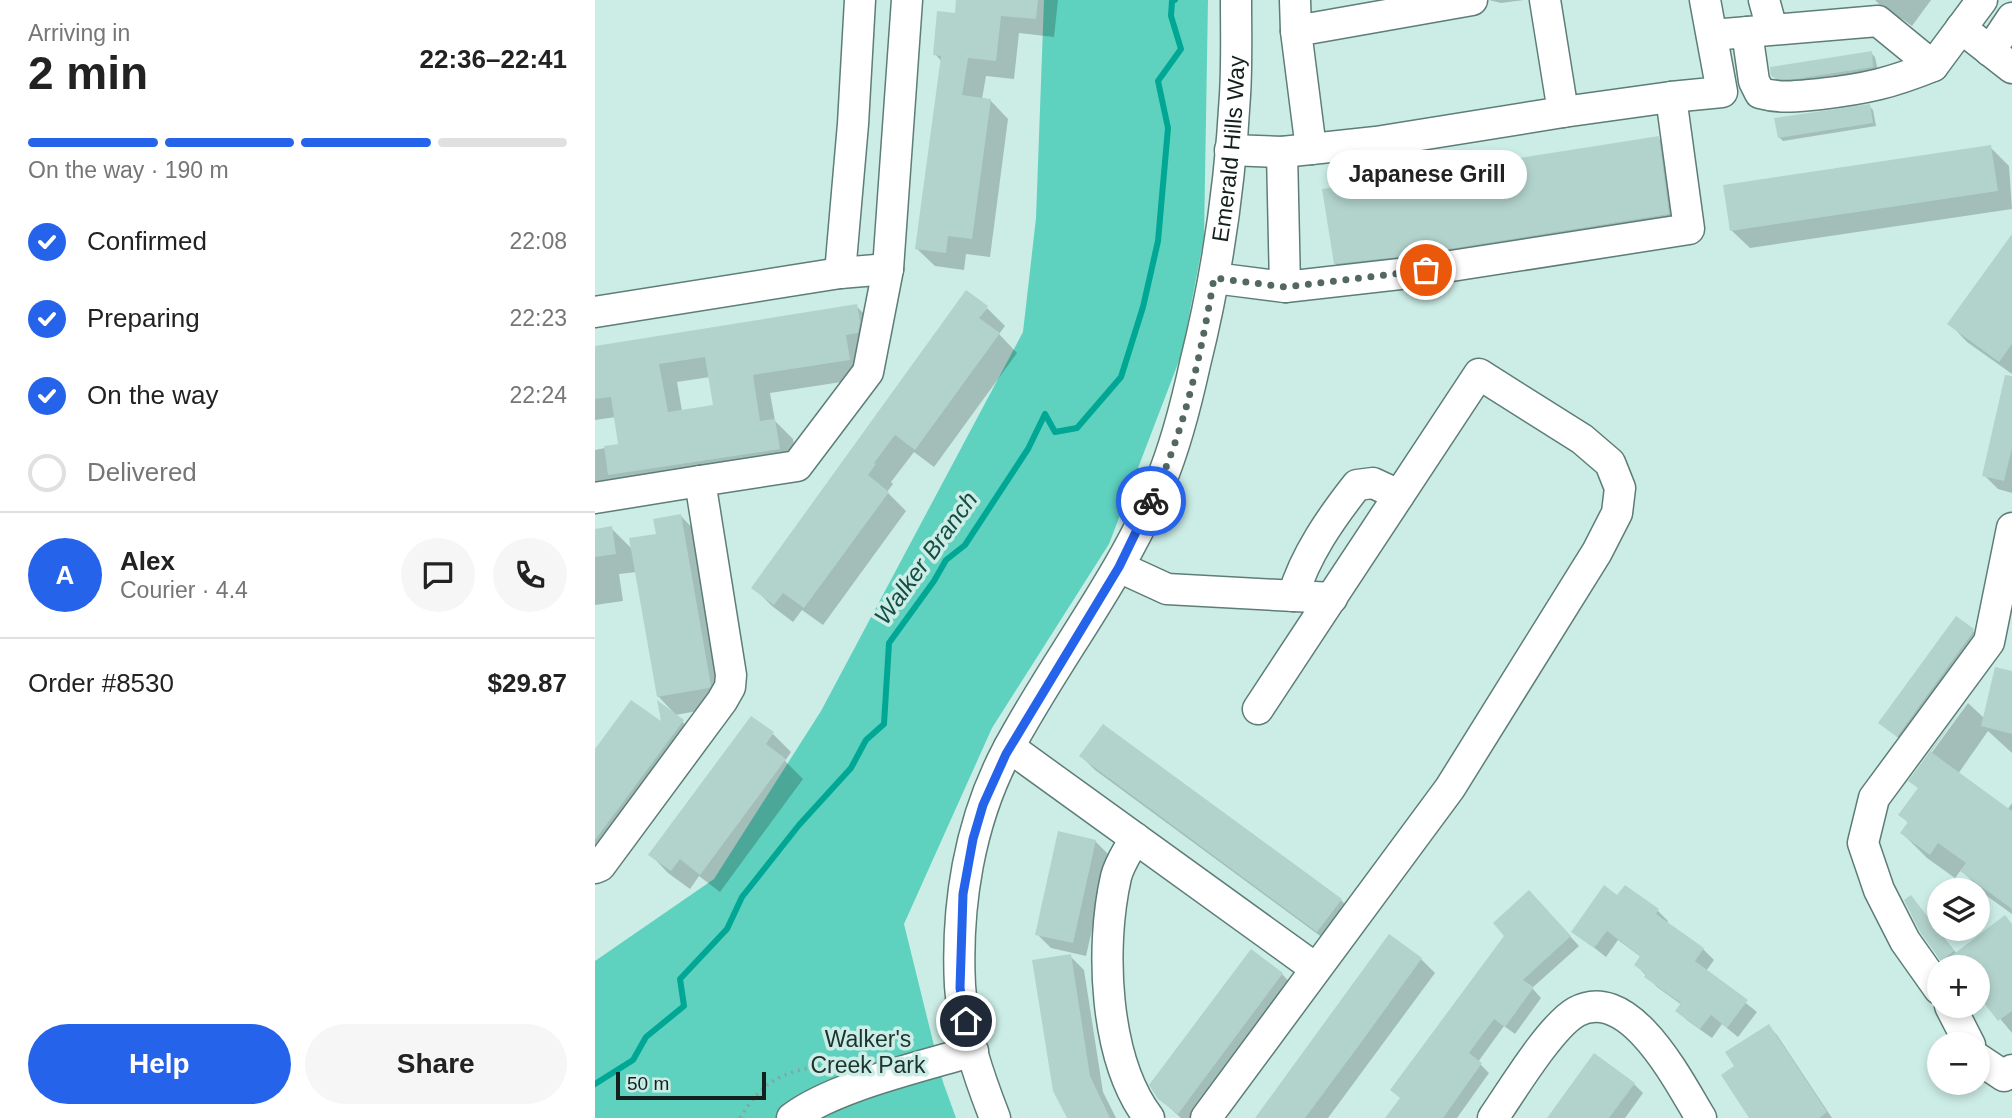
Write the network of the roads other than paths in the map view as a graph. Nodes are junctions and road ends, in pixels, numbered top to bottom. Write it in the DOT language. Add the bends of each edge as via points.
graph roads {
  1 [pos="860,0"];
  2 [pos="907,0"];
  3 [pos="1235,0"];
  4 [pos="1295,0"];
  5 [pos="1472,0"];
  6 [pos="1545,0"];
  7 [pos="1705,0"];
  8 [pos="1764,0"];
  9 [pos="1982,0"];
  10 [pos="2012,19"];
  11 [pos="1961,28"];
  12 [pos="1759,30"];
  13 [pos="1296,31"];
  14 [pos="1711,35"];
  15 [pos="2001,60"];
  16 [pos="1933,66"];
  17 [pos="1671,97"];
  18 [pos="1563,112"];
  19 [pos="1230,150"];
  20 [pos="1296,150"];
  21 [pos="888,269"];
  22 [pos="841,273"];
  23 [pos="1214,278"];
  24 [pos="1285,287"];
  25 [pos="595,312"];
  26 [pos="700,481"];
  27 [pos="1399,495"];
  28 [pos="595,498"];
  29 [pos="2012,528"];
  30 [pos="1119,567"];
  31 [pos="1293,596"];
  32 [pos="1332,598"];
  33 [pos="1998,652"];
  34 [pos="1258,709"];
  35 [pos="1009,747"];
  36 [pos="1135,838"];
  37 [pos="595,868"];
  38 [pos="1315,968"];
  39 [pos="1927,972"];
  40 [pos="974,1051"];
  41 [pos="1990,1066"];
  42 [pos="2009,1077"];
  43 [pos="792,1118"];
  44 [pos="995,1118"];
  45 [pos="1149,1118"];
  46 [pos="1206,1118"];
  47 [pos="1493,1118"];
  48 [pos="1701,1118"];
  1 -- 22 [label="street"];
  2 -- 21 [label="street"];
  3 -- 19 [label="street, Emerald Hills Way"];
  4 -- 13 [label="street"];
  5 -- 13 [label="street"];
  6 -- 18 [label="street"];
  7 -- 14 [label="street"];
  8 -- 12 [label="street"];
  9 -- 11 [label="street"];
  10 -- 15 [label="street"];
  11 -- 15 [label="street"];
  11 -- 16 [label="street"];
  12 -- 14 [label="street"];
  12 -- 16 [label="street" via="1878,21"];
  12 -- 16 [label="street" via="1754,81 1760,93 1780,98 1865,89"];
  13 -- 20 [label="street"];
  14 -- 17 [label="street" via="1722,92"];
  17 -- 18 [label="street"];
  17 -- 24 [label="street" via="1689,229"];
  18 -- 20 [label="street"];
  19 -- 20 [label="street"];
  19 -- 23 [label="street, Emerald Hills Way"];
  20 -- 24 [label="street"];
  21 -- 22 [label="street"];
  21 -- 26 [label="street" via="868,372 797,466"];
  22 -- 25 [label="street"];
  23 -- 24 [label="street"];
  23 -- 30 [label="street, Emerald Hills Way" via="1179,432"];
  26 -- 28 [label="street"];
  26 -- 37 [label="street" via="730,687"];
  27 -- 31 [label="street" via="1373,483 1357,485 1300,571"];
  27 -- 32 [label="street"];
  27 -- 38 [label="street" via="1479,374 1582,439 1610,463 1620,488 1617,513 1597,552 1450,788"];
  29 -- 33 [label="street" via="1989,642"];
  30 -- 31 [label="street" via="1167,589"];
  30 -- 35 [label="street, Emerald Hills Way"];
  31 -- 32 [label="street"];
  32 -- 34 [label="street"];
  33 -- 39 [label="street" via="1874,798 1863,843 1879,890"];
  35 -- 36 [label="street"];
  35 -- 40 [label="street, Emerald Hills Way" via="983,805 963,894 960,988"];
  36 -- 38 [label="street"];
  36 -- 45 [label="street" via="1117,874 1109,921 1108,987 1118,1050 1138,1103"];
  38 -- 46 [label="street"];
  40 -- 43 [label="street" via="833,1096"];
  40 -- 44 [label="street, Emerald Hills Way"];
  41 -- 42 [label="street"];
  47 -- 48 [label="street" via="1550,1037 1577,1012 1595,1007 1614,1010 1639,1027 1665,1058"];
}
